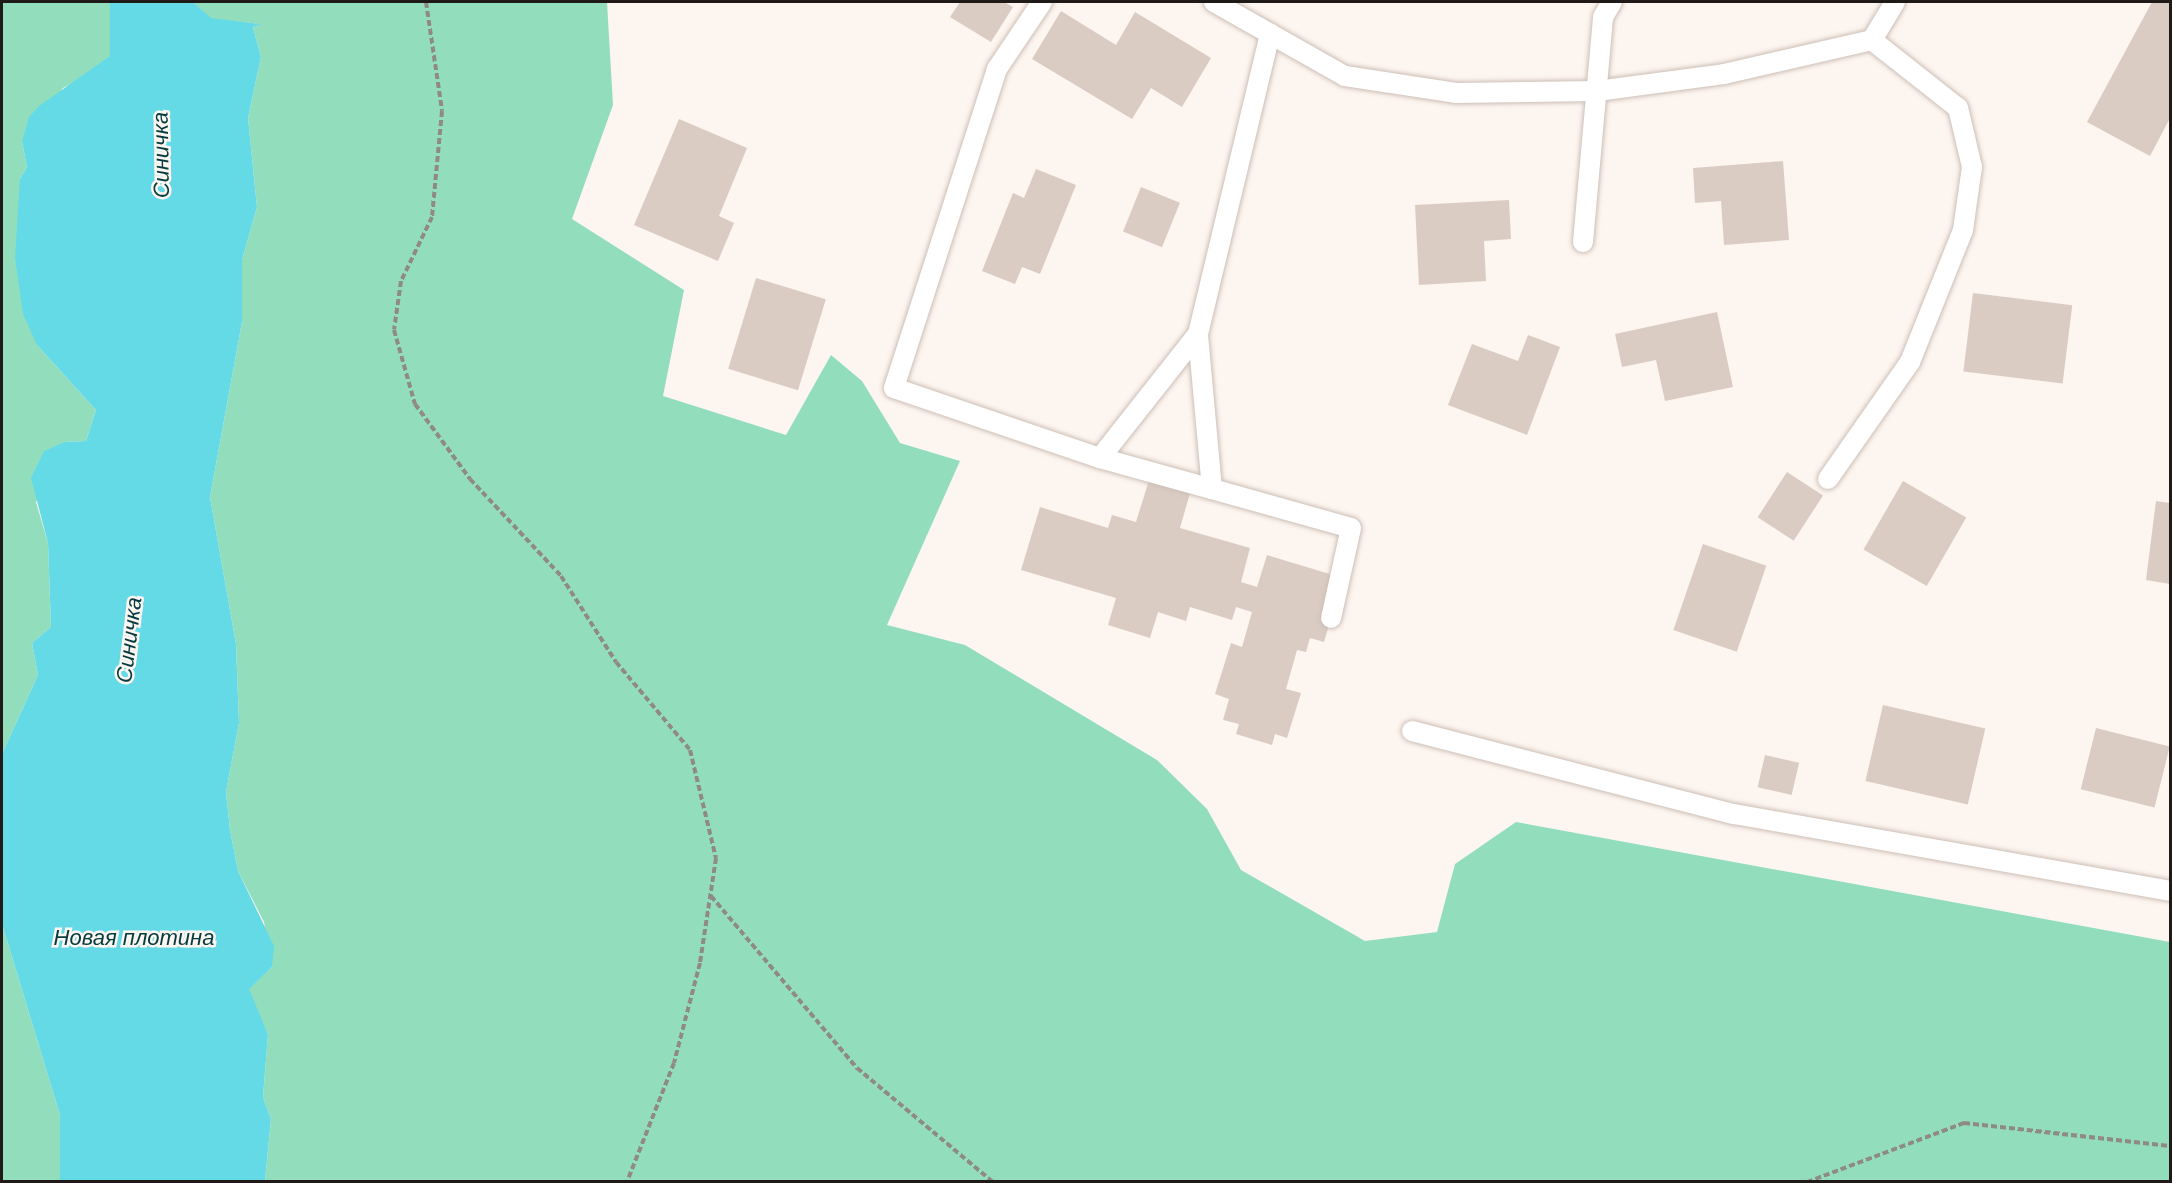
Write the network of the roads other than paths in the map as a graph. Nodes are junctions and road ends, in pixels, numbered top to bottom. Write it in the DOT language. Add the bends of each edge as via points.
graph roads {
  1 [pos="1042,2"];
  2 [pos="1214,2"];
  3 [pos="1612,2"];
  4 [pos="1895,2"];
  5 [pos="1270,33"];
  6 [pos="1872,40"];
  7 [pos="1597,91"];
  8 [pos="1582,242"];
  9 [pos="1198,334"];
  10 [pos="1100,458"];
  11 [pos="1828,479"];
  12 [pos="1212,489"];
  13 [pos="1331,618"];
  14 [pos="1412,731"];
  15 [pos="2170,891"];
  1 -- 10 [label="lane" via="997,69 894,388"];
  2 -- 5 [label="lane"];
  3 -- 7 [label="lane" via="1603,17"];
  4 -- 6 [label="lane"];
  5 -- 7 [label="lane" via="1345,76 1456,93"];
  5 -- 9 [label="lane"];
  6 -- 7 [label="lane" via="1724,74"];
  6 -- 11 [label="lane" via="1958,108 1972,167 1963,230 1910,362"];
  7 -- 8 [label="lane"];
  9 -- 10 [label="lane"];
  9 -- 12 [label="lane"];
  10 -- 12 [label="lane"];
  12 -- 13 [label="lane" via="1351,528"];
  14 -- 15 [label="lane" via="1734,814"];
}
